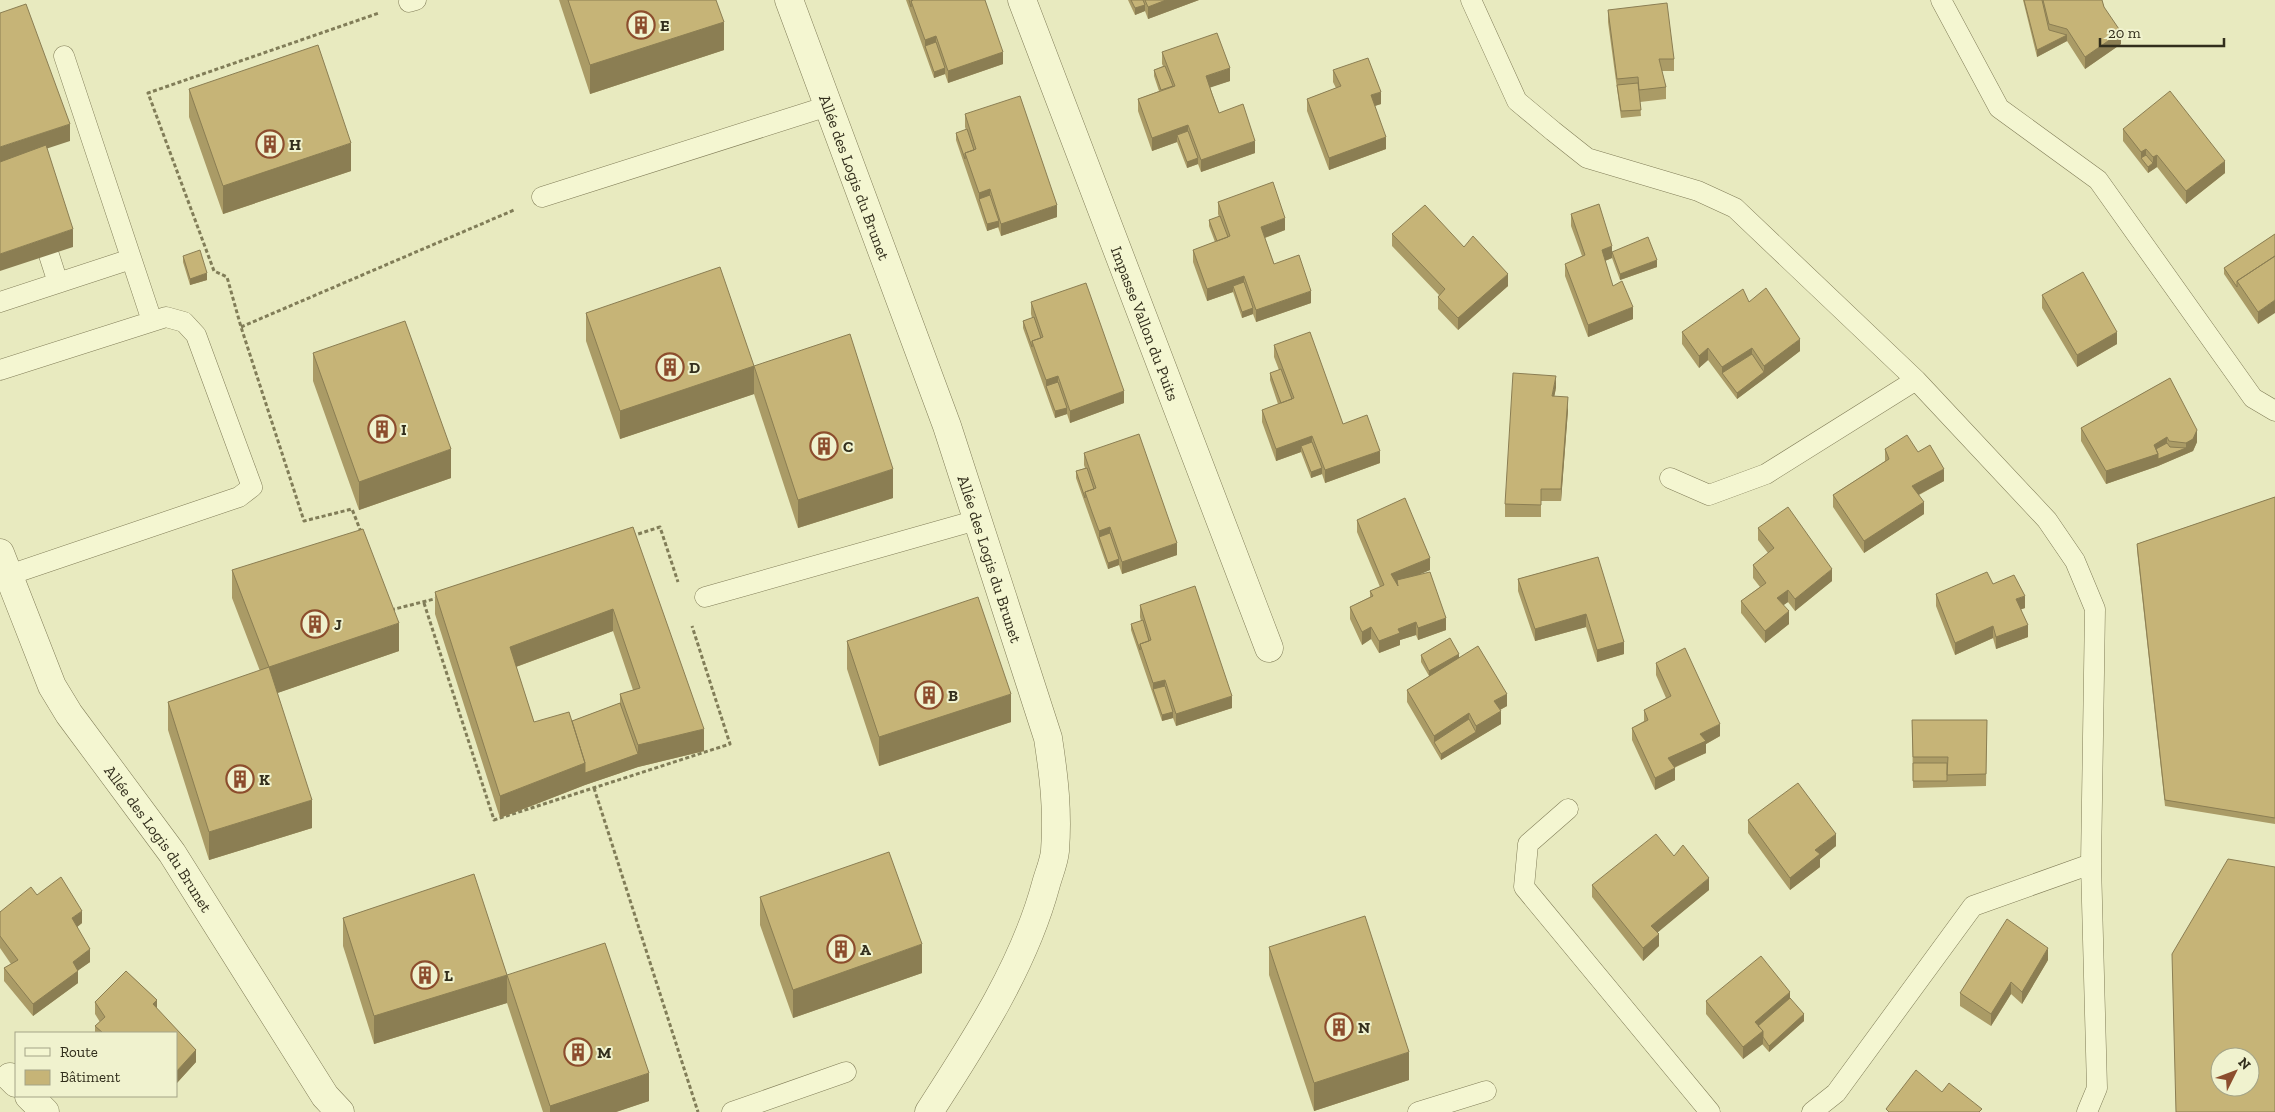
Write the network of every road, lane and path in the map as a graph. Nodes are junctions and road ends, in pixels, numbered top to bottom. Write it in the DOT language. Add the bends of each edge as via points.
graph roads {
  1 [pos="789,0"];
  2 [pos="1022,0"];
  3 [pos="1472,0"];
  4 [pos="1941,0"];
  5 [pos="412,1"];
  6 [pos="64,56"];
  7 [pos="828,106"];
  8 [pos="542,197"];
  9 [pos="49,255"];
  10 [pos="131,259"];
  11 [pos="58,282"];
  12 [pos="0,302"];
  13 [pos="152,321"];
  14 [pos="241,327"];
  15 [pos="0,370"];
  16 [pos="1916,380"];
  17 [pos="2275,412"];
  18 [pos="1670,478"];
  19 [pos="977,520"];
  20 [pos="362,536"];
  21 [pos="622,540"];
  22 [pos="2,569"];
  23 [pos="678,584"];
  24 [pos="443,597"];
  25 [pos="705,597"];
  26 [pos="424,603"];
  27 [pos="388,611"];
  28 [pos="690,622"];
  29 [pos="1269,648"];
  30 [pos="594,788"];
  31 [pos="1568,809"];
  32 [pos="2091,864"];
  33 [pos="846,1072"];
  34 [pos="1486,1091"];
  35 [pos="29,1097"];
  36 [pos="45,1112"];
  37 [pos="340,1112"];
  38 [pos="698,1112"];
  39 [pos="732,1112"];
  40 [pos="929,1112"];
  41 [pos="1418,1112"];
  42 [pos="1710,1112"];
  43 [pos="1812,1112"];
  44 [pos="2087,1112"];
  1 -- 7 [label="street, Allée des Logis du Brunet"];
  2 -- 29 [label="street, Impasse Vallon du Puits"];
  3 -- 16 [label="lane" via="1517,101 1587,158 1698,190 1735,208"];
  4 -- 17 [label="lane" via="2000,108 2098,180 2253,398"];
  5 -- 14 [label="path" via="148,93 214,271 227,277"];
  6 -- 10 [label="lane"];
  7 -- 8 [label="lane"];
  7 -- 19 [label="street, Allée des Logis du Brunet" via="947,426"];
  8 -- 14 [label="path"];
  9 -- 11 [label="lane"];
  10 -- 11 [label="lane"];
  10 -- 13 [label="lane"];
  11 -- 12 [label="lane"];
  13 -- 15 [label="lane"];
  13 -- 22 [label="lane" via="166,317 184,322 196,335 252,487 239,497"];
  14 -- 20 [label="path" via="304,521 352,509"];
  16 -- 18 [label="lane" via="1766,474 1709,496"];
  16 -- 32 [label="lane" via="2047,520 2075,561 2095,609"];
  19 -- 25 [label="lane"];
  19 -- 40 [label="street, Allée des Logis du Brunet" via="1048,738 1056,792 1055,853 1040,910 1016,966"];
  21 -- 23 [label="path" via="660,527"];
  22 -- 37 [label="street, Allée des Logis du Brunet" via="52,686 69,714 172,853 325,1096"];
  24 -- 26 [label="path"];
  26 -- 27 [label="path"];
  26 -- 30 [label="path" via="494,820"];
  28 -- 30 [label="path" via="730,744"];
  30 -- 38 [label="path"];
  31 -- 42 [label="lane" via="1528,844 1524,887"];
  32 -- 43 [label="lane" via="1973,906 1836,1093"];
  32 -- 44 [label="lane" via="2097,1088"];
  33 -- 39 [label="lane"];
  34 -- 41 [label="lane"];
  35 -- 36 [label="street"];
}
